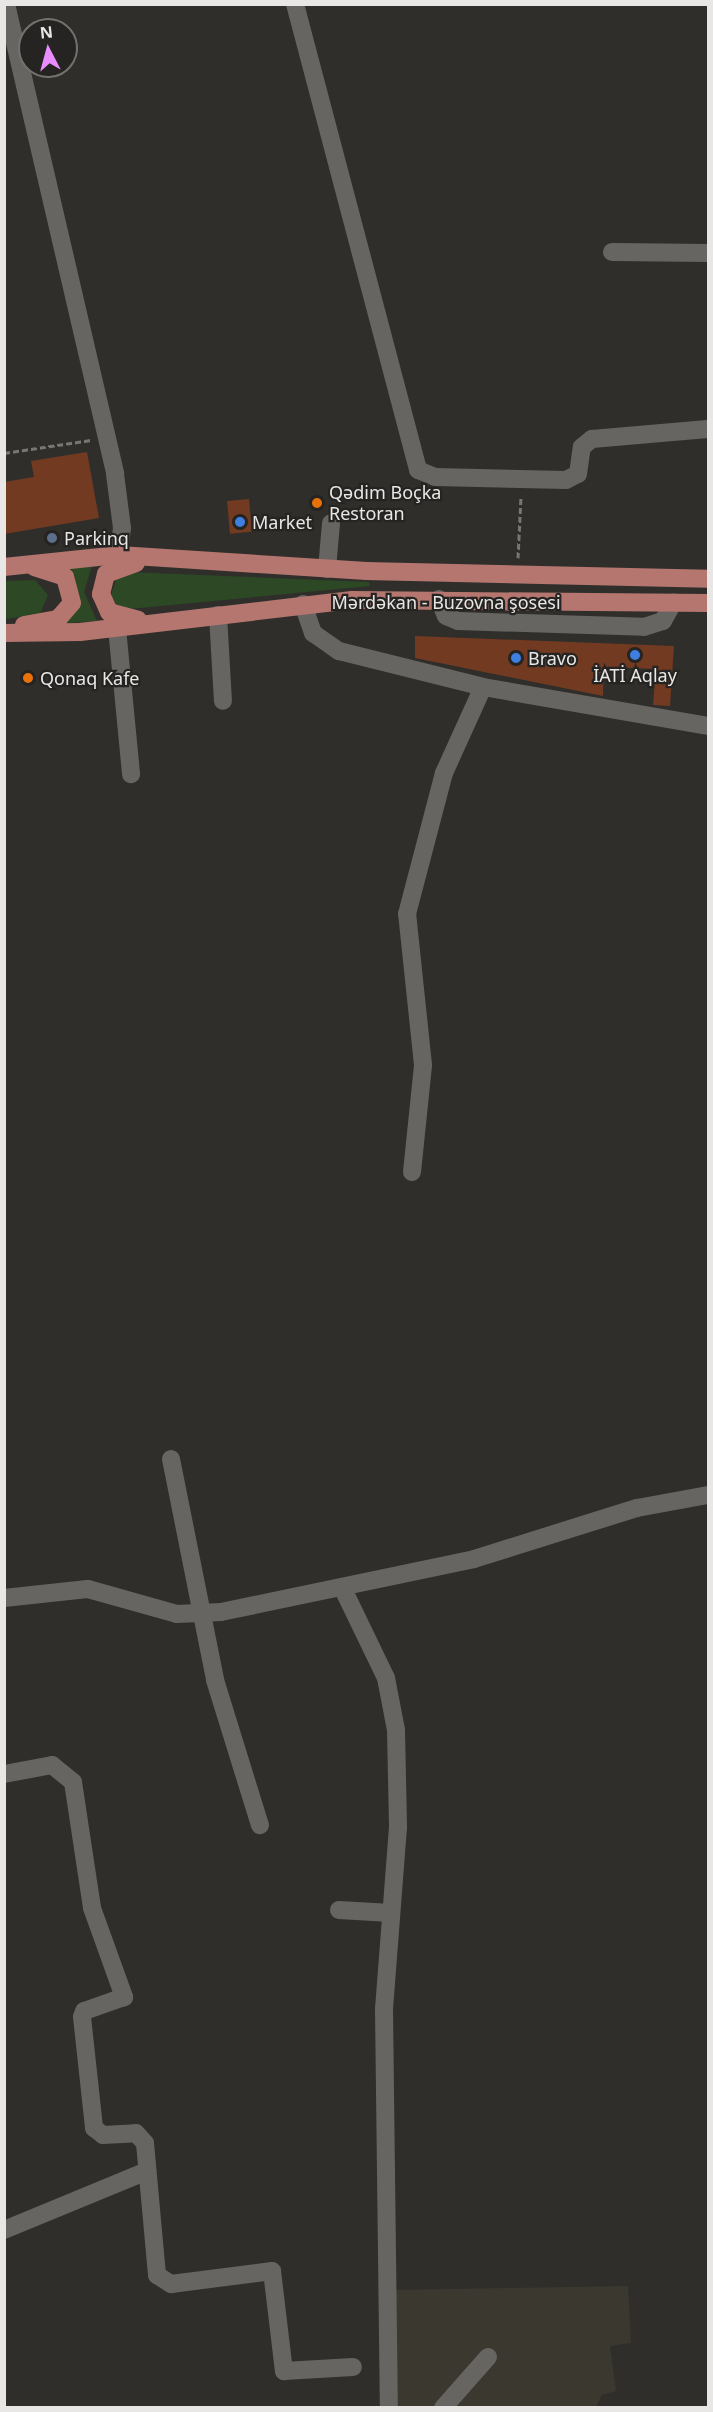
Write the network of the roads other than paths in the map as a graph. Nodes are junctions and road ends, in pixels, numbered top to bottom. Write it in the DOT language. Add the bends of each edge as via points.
graph roads {
  1 [pos="6,4"];
  2 [pos="295,4"];
  3 [pos="612,252"];
  4 [pos="708,253"];
  5 [pos="708,429"];
  6 [pos="331,523"];
  7 [pos="118,561"];
  8 [pos="8,566"];
  9 [pos="327,569"];
  10 [pos="708,579"];
  11 [pos="440,599"];
  12 [pos="673,603"];
  13 [pos="708,603"];
  14 [pos="303,604"];
  15 [pos="218,615"];
  16 [pos="174,620"];
  17 [pos="117,628"];
  18 [pos="4,630"];
  19 [pos="483,687"];
  20 [pos="223,702"];
  21 [pos="708,726"];
  22 [pos="131,774"];
  23 [pos="412,1172"];
  24 [pos="171,1460"];
  25 [pos="708,1495"];
  26 [pos="344,1589"];
  27 [pos="4,1598"];
  28 [pos="200,1615"];
  29 [pos="4,1774"];
  30 [pos="260,1825"];
  31 [pos="339,1910"];
  32 [pos="391,1913"];
  33 [pos="147,2171"];
  34 [pos="4,2230"];
  35 [pos="488,2357"];
  36 [pos="352,2367"];
  37 [pos="389,2408"];
  38 [pos="443,2408"];
  1 -- 7 [label="street" via="121,502"];
  2 -- 5 [label="street" via="413,461 435,477 574,477 582,447 592,439"];
  3 -- 4 [label="street"];
  6 -- 9 [label="street"];
  7 -- 8 [label="main road"];
  7 -- 9 [label="main road, Mərdəkan - Buzovna şosesi" via="197,560"];
  7 -- 16 [label="main road" via="101,583 109,612 129,620"];
  8 -- 18 [label="main road" via="56,569 73,594 58,619"];
  9 -- 10 [label="main road, Mərdəkan - Buzovna şosesi"];
  11 -- 12 [label="main road, Mərdəkan - Buzovna şosesi"];
  11 -- 12 [label="street" via="450,620 644,627 655,627"];
  11 -- 14 [label="main road, Mərdəkan - Buzovna şosesi"];
  12 -- 13 [label="main road, Mərdəkan - Buzovna şosesi"];
  14 -- 15 [label="main road, Mərdəkan - Buzovna şosesi"];
  14 -- 19 [label="street" via="314,633 339,651"];
  15 -- 16 [label="main road, Mərdəkan - Buzovna şosesi"];
  15 -- 20 [label="street"];
  16 -- 17 [label="main road, Mərdəkan - Buzovna şosesi"];
  17 -- 18 [label="main road, Mərdəkan - Buzovna şosesi"];
  17 -- 22 [label="street"];
  19 -- 21 [label="street"];
  19 -- 23 [label="street" via="444,773 407,914 423,1065"];
  24 -- 28 [label="street"];
  25 -- 26 [label="street" via="637,1508 474,1559"];
  26 -- 28 [label="street"];
  26 -- 32 [label="street" via="393,1705 398,1827"];
  27 -- 28 [label="street" via="88,1589 177,1614"];
  28 -- 30 [label="street"];
  29 -- 33 [label="street" via="52,1765 73,1782 93,1908 124,1997 84,2011 82,2017 94,2128 103,2135 142,2136"];
  31 -- 32 [label="street"];
  32 -- 37 [label="street" via="384,2009"];
  33 -- 34 [label="street"];
  33 -- 36 [label="street" via="156,2266 162,2282 272,2271 284,2371"];
  35 -- 38 [label="street"];
}
